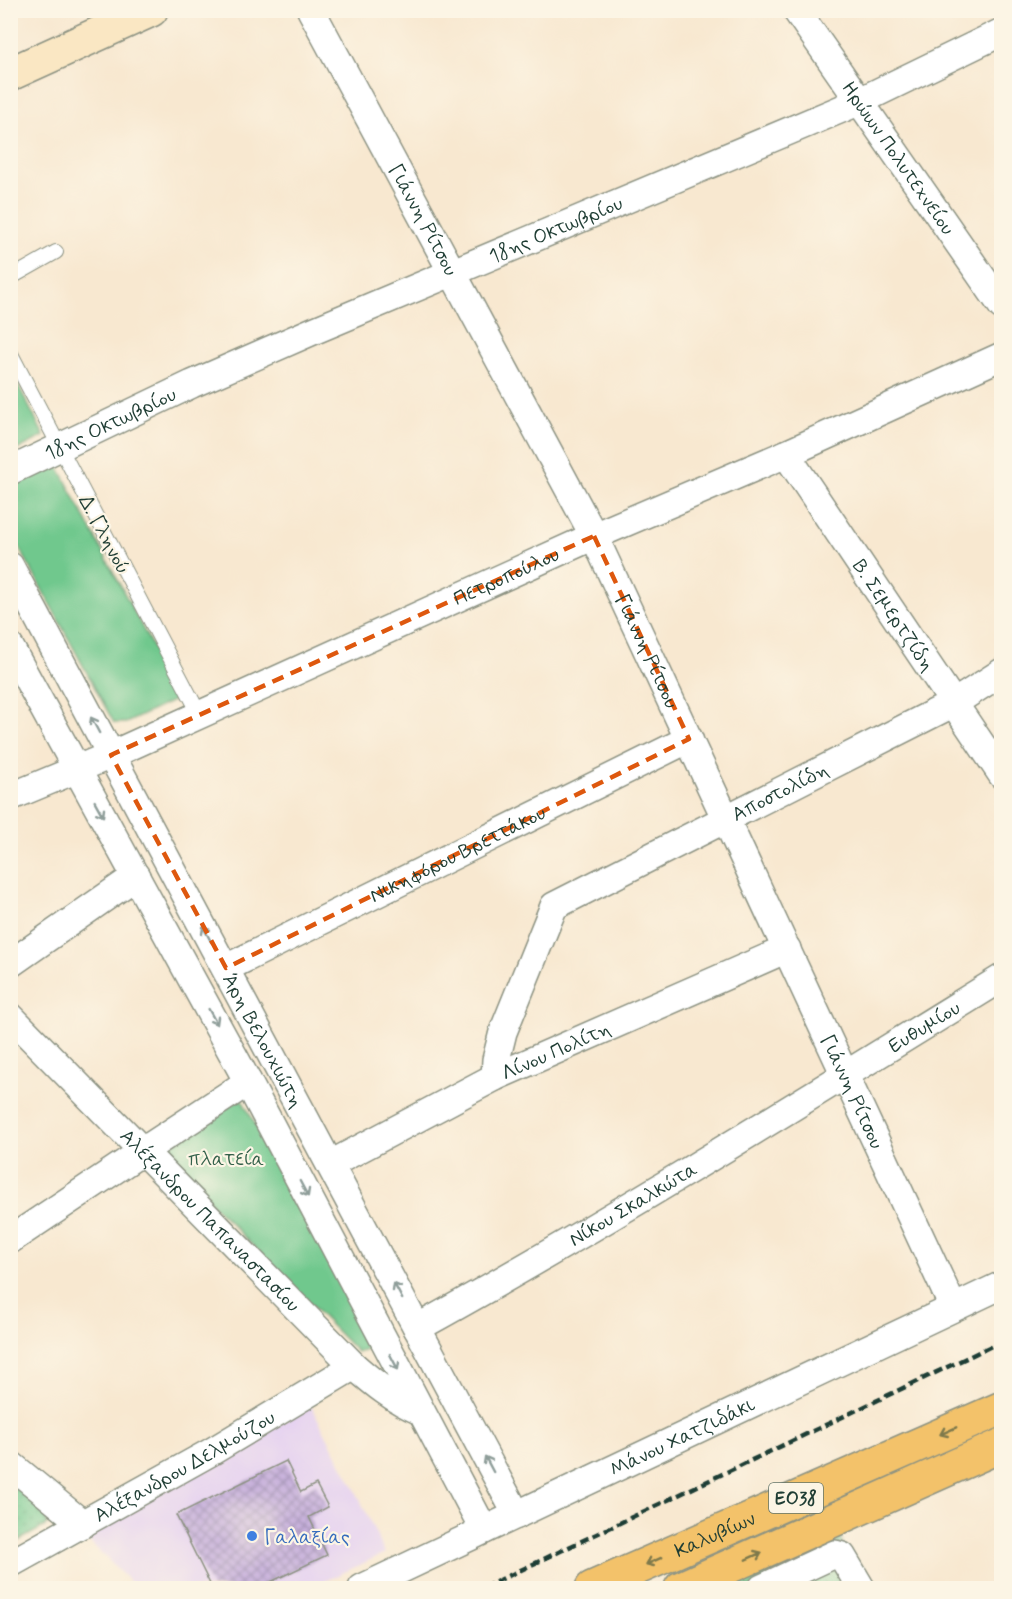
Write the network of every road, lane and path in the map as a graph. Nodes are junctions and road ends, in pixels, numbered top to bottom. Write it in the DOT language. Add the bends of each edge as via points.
graph roads {
  1 [pos="151,10"];
  2 [pos="311,10"];
  3 [pos="796,10"];
  4 [pos="1002,32"];
  5 [pos="10,74"];
  6 [pos="858,102"];
  7 [pos="56,252"];
  8 [pos="451,272"];
  9 [pos="10,278"];
  10 [pos="1002,306"];
  11 [pos="10,352"];
  12 [pos="1002,356"];
  13 [pos="59,447"];
  14 [pos="786,454"];
  15 [pos="10,471"];
  16 [pos="594,536"];
  17 [pos="10,566"];
  18 [pos="10,647"];
  19 [pos="1002,672"];
  20 [pos="954,703"];
  21 [pos="200,715"];
  22 [pos="689,739"];
  23 [pos="111,755"];
  24 [pos="76,770"];
  25 [pos="1002,775"];
  26 [pos="10,797"];
  27 [pos="726,819"];
  28 [pos="136,876"];
  29 [pos="787,949"];
  30 [pos="10,964"];
  31 [pos="226,968"];
  32 [pos="1002,978"];
  33 [pos="10,1016"];
  34 [pos="845,1074"];
  35 [pos="495,1077"];
  36 [pos="248,1082"];
  37 [pos="142,1151"];
  38 [pos="331,1164"];
  39 [pos="10,1240"];
  40 [pos="1002,1285"];
  41 [pos="954,1307"];
  42 [pos="417,1328"];
  43 [pos="354,1366"];
  44 [pos="1002,1408"];
  45 [pos="420,1411"];
  46 [pos="1002,1445"];
  47 [pos="10,1464"];
  48 [pos="517,1515"];
  49 [pos="83,1524"];
  50 [pos="484,1530"];
  51 [pos="10,1564"];
  52 [pos="719,1581"];
  53 [pos="362,1588"];
  54 [pos="592,1588"];
  55 [pos="681,1588"];
  56 [pos="762,1588"];
  57 [pos="861,1588"];
  1 -- 5 [label="street"];
  2 -- 8 [label="street, Γιάννη Ρίτσου"];
  3 -- 6 [label="street, Ηρώων Πολυτεχνείου"];
  4 -- 6 [label="street, 18ης Οκτωβρίου"];
  6 -- 8 [label="street, 18ης Οκτωβρίου"];
  6 -- 10 [label="street, Ηρώων Πολυτεχνείου"];
  7 -- 9 [label="lane"];
  8 -- 13 [label="street, 18ης Οκτωβρίου"];
  8 -- 16 [label="street, Γιάννη Ρίτσου"];
  11 -- 13 [label="lane, Δ. Γληνού"];
  12 -- 14 [label="street, Πετροπούλου"];
  13 -- 15 [label="street, 18ης Οκτωβρίου"];
  13 -- 21 [label="lane, Δ. Γληνού"];
  14 -- 16 [label="street, Πετροπούλου"];
  14 -- 20 [label="street, Β. Σεμερτζίδη"];
  16 -- 21 [label="street, Πετροπούλου"];
  16 -- 22 [label="street, Γιάννη Ρίτσου"];
  23 -- 17 [label="street, Άρη Βελουχιώτη, one-way"];
  18 -- 24 [label="street, Άρη Βελουχιώτη"];
  19 -- 20 [label="street, Αποστολίδη"];
  20 -- 25 [label="street, Β. Σεμερτζίδη"];
  20 -- 27 [label="street, Αποστολίδη"];
  21 -- 23 [label="street, Πετροπούλου"];
  22 -- 27 [label="street, Γιάννη Ρίτσου"];
  22 -- 31 [label="street, Νικηφόρου Βρεττάκου"];
  23 -- 24 [label="street, Πετροπούλου"];
  31 -- 23 [label="street, Άρη Βελουχιώτη, one-way"];
  24 -- 26 [label="street, Πετροπούλου"];
  24 -- 28 [label="street, Άρη Βελουχιώτη, one-way"];
  27 -- 29 [label="street, Γιάννη Ρίτσου"];
  27 -- 35 [label="street, Αποστολίδη" via="554,906 503,1032"];
  28 -- 30 [label="street"];
  28 -- 36 [label="street, Άρη Βελουχιώτη, one-way"];
  29 -- 34 [label="street, Γιάννη Ρίτσου"];
  29 -- 35 [label="street, Λίνου Πολίτη"];
  31 -- 38 [label="street, Άρη Βελουχιώτη"];
  32 -- 34 [label="street, Ευθυμίου"];
  33 -- 37 [label="street, Αλέξανδρου Παπαναστασίου"];
  34 -- 41 [label="street, Γιάννη Ρίτσου"];
  34 -- 42 [label="street, Νίκου Σκαλκώτα" via="501,1282"];
  35 -- 38 [label="street, Λίνου Πολίτη"];
  36 -- 37 [label="street"];
  36 -- 45 [label="street, Άρη Βελουχιώτη, one-way"];
  37 -- 39 [label="street"];
  37 -- 43 [label="street, Αλέξανδρου Παπαναστασίου"];
  42 -- 38 [label="street, Άρη Βελουχιώτη, one-way"];
  40 -- 41 [label="street, Μάνου Χατζιδάκι"];
  41 -- 48 [label="street, Μάνου Χατζιδάκι"];
  48 -- 42 [label="street, Άρη Βελουχιώτη, one-way"];
  43 -- 45 [label="street, Αλέξανδρου Παπαναστασίου" via="401,1403"];
  43 -- 49 [label="street, Αλέξανδρου Δελμούζου"];
  44 -- 54 [label="main road, Καλυβίων / ΕΟ38, one-way"];
  45 -- 50 [label="street, Άρη Βελουχιώτη"];
  52 -- 46 [label="main road, Καλυβίων / ΕΟ38, one-way"];
  47 -- 49 [label="street"];
  48 -- 50 [label="street, Μάνου Χατζιδάκι"];
  49 -- 51 [label="street, Αλέξανδρου Δελμούζου"];
  50 -- 53 [label="street, Μάνου Χατζιδάκι"];
  52 -- 55 [label="main road, Καλυβίων / ΕΟ38"];
  56 -- 57 [label="street" via="835,1554 842,1556"];
}
